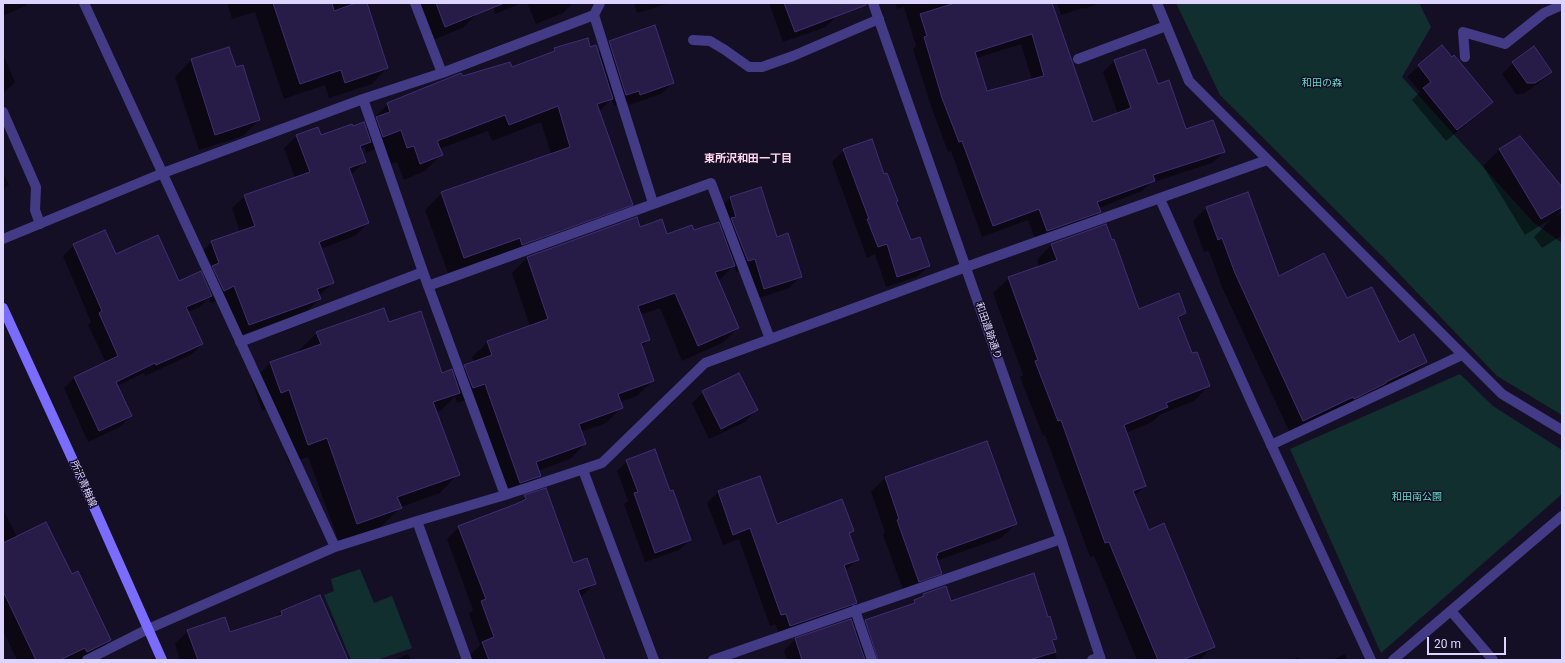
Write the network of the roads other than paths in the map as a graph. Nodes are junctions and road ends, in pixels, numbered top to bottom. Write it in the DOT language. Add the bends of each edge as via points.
graph roads {
  1 [pos="84,3"];
  2 [pos="414,3"];
  3 [pos="600,3"];
  4 [pos="873,3"];
  5 [pos="1157,3"];
  6 [pos="1562,5"];
  7 [pos="594,15"];
  8 [pos="879,19"];
  9 [pos="1166,26"];
  10 [pos="693,40"];
  11 [pos="1466,57"];
  12 [pos="1078,59"];
  13 [pos="442,73"];
  14 [pos="363,99"];
  15 [pos="3,112"];
  16 [pos="1267,160"];
  17 [pos="163,173"];
  18 [pos="1160,199"];
  19 [pos="653,204"];
  20 [pos="40,224"];
  21 [pos="3,239"];
  22 [pos="966,267"];
  23 [pos="422,272"];
  24 [pos="428,286"];
  25 [pos="3,308"];
  26 [pos="770,339"];
  27 [pos="240,342"];
  28 [pos="1462,355"];
  29 [pos="1562,430"];
  30 [pos="1271,445"];
  31 [pos="583,470"];
  32 [pos="505,496"];
  33 [pos="417,521"];
  34 [pos="1560,521"];
  35 [pos="1061,539"];
  36 [pos="335,547"];
  37 [pos="855,610"];
  38 [pos="1451,611"];
  39 [pos="148,629"];
  40 [pos="1098,659"];
  41 [pos="87,660"];
  42 [pos="162,660"];
  43 [pos="467,660"];
  44 [pos="654,660"];
  45 [pos="713,660"];
  46 [pos="872,660"];
  47 [pos="1371,660"];
  48 [pos="1393,660"];
  49 [pos="1493,660"];
  1 -- 17 [label="street"];
  2 -- 13 [label="street"];
  3 -- 7 [label="street"];
  4 -- 8 [label="street, 和田遺跡通り"];
  5 -- 9 [label="street"];
  6 -- 11 [label="street" via="1544,13 1505,44 1463,32"];
  7 -- 13 [label="street"];
  7 -- 19 [label="street"];
  8 -- 10 [label="street" via="762,67 749,68 710,42"];
  8 -- 22 [label="street, 和田遺跡通り"];
  9 -- 12 [label="street"];
  9 -- 16 [label="street" via="1189,80"];
  13 -- 14 [label="street"];
  14 -- 17 [label="street"];
  14 -- 23 [label="street"];
  15 -- 20 [label="street" via="36,187 35,210"];
  16 -- 18 [label="street"];
  16 -- 28 [label="street"];
  17 -- 20 [label="street"];
  17 -- 27 [label="street"];
  18 -- 22 [label="street"];
  18 -- 30 [label="street"];
  19 -- 24 [label="street"];
  19 -- 26 [label="street" via="711,183"];
  20 -- 21 [label="street"];
  22 -- 26 [label="street"];
  22 -- 35 [label="street, 和田遺跡通り"];
  23 -- 24 [label="street"];
  23 -- 27 [label="street"];
  24 -- 32 [label="street"];
  25 -- 39 [label="main road, 所沢青梅線"];
  26 -- 31 [label="street" via="705,363 602,463"];
  27 -- 36 [label="street"];
  28 -- 29 [label="street" via="1502,394"];
  28 -- 30 [label="street"];
  30 -- 47 [label="street"];
  31 -- 32 [label="street"];
  31 -- 44 [label="street"];
  32 -- 33 [label="street"];
  33 -- 36 [label="street"];
  33 -- 43 [label="street"];
  34 -- 38 [label="street"];
  35 -- 37 [label="street"];
  35 -- 40 [label="street, 和田遺跡通り"];
  36 -- 39 [label="street"];
  37 -- 45 [label="street"];
  37 -- 46 [label="street"];
  38 -- 48 [label="street"];
  38 -- 49 [label="street"];
  39 -- 41 [label="street"];
  39 -- 42 [label="main road, 所沢青梅線"];
}
